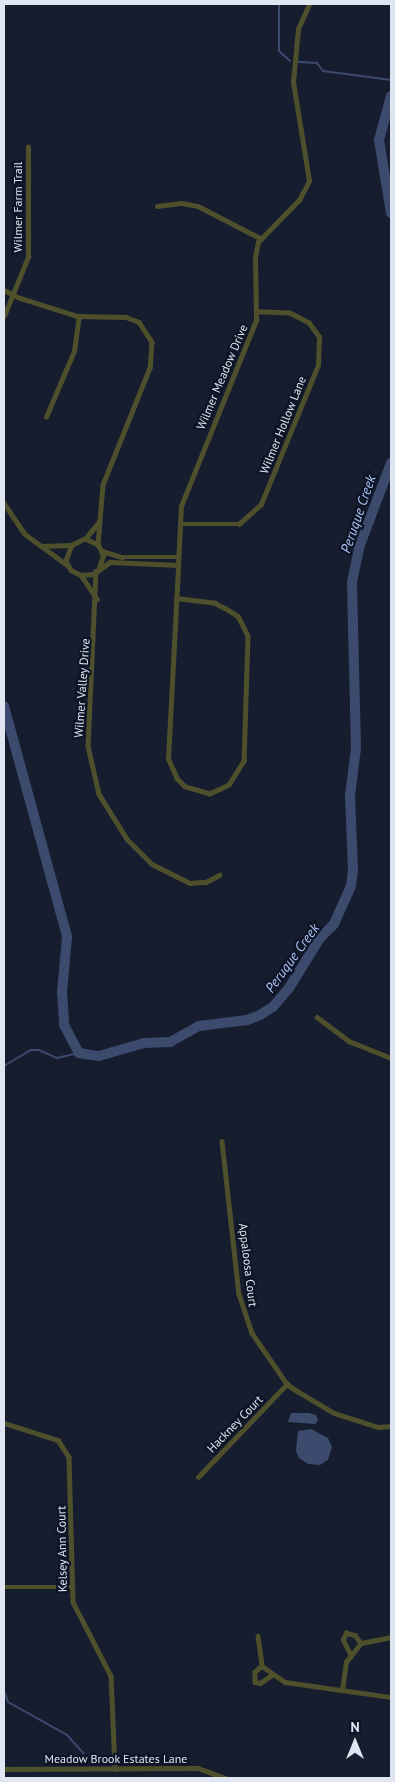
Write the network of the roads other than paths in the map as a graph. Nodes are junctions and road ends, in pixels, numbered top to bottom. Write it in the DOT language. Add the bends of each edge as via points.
graph roads {
  1 [pos="309,4"];
  2 [pos="28,146"];
  3 [pos="157,206"];
  4 [pos="260,238"];
  5 [pos="4,290"];
  6 [pos="13,294"];
  7 [pos="257,312"];
  8 [pos="4,316"];
  9 [pos="79,316"];
  10 [pos="46,418"];
  11 [pos="4,503"];
  12 [pos="100,521"];
  13 [pos="181,524"];
  14 [pos="84,539"];
  15 [pos="72,545"];
  16 [pos="98,545"];
  17 [pos="39,546"];
  18 [pos="102,551"];
  19 [pos="178,557"];
  20 [pos="178,565"];
  21 [pos="68,566"];
  22 [pos="97,571"];
  23 [pos="81,576"];
  24 [pos="176,598"];
  25 [pos="97,600"];
  26 [pos="219,875"];
  27 [pos="317,1017"];
  28 [pos="391,1058"];
  29 [pos="222,1141"];
  30 [pos="287,1384"];
  31 [pos="4,1423"];
  32 [pos="391,1426"];
  33 [pos="198,1477"];
  34 [pos="4,1587"];
  35 [pos="71,1587"];
  36 [pos="258,1636"];
  37 [pos="391,1637"];
  38 [pos="361,1643"];
  39 [pos="351,1656"];
  40 [pos="262,1666"];
  41 [pos="272,1675"];
  42 [pos="342,1690"];
  43 [pos="391,1697"];
  44 [pos="4,1769"];
  45 [pos="115,1769"];
  46 [pos="225,1778"];
  1 -- 4 [label="street" via="298,28 293,82 309,181 299,200"];
  2 -- 6 [label="street, Wilmer Farm Trail" via="29,248"];
  3 -- 4 [label="street" via="182,203 198,206 233,221"];
  4 -- 7 [label="street, Wilmer Meadow Drive" via="255,257"];
  5 -- 6 [label="street"];
  6 -- 8 [label="street, Wilmer Farm Trail"];
  6 -- 9 [label="street"];
  7 -- 13 [label="street, Wilmer Meadow Drive" via="250,340 185,494"];
  7 -- 13 [label="street, Wilmer Hollow Lane" via="289,314 309,323 319,337 318,365 261,504 239,524"];
  9 -- 10 [label="street" via="74,351"];
  9 -- 12 [label="street" via="126,316 139,322 152,342 154,355 103,485"];
  11 -- 17 [label="street" via="17,526"];
  12 -- 14 [label="street"];
  12 -- 16 [label="street"];
  13 -- 19 [label="street, Wilmer Meadow Drive"];
  14 -- 15 [label="street"];
  14 -- 16 [label="street"];
  15 -- 17 [label="street"];
  15 -- 21 [label="street" via="66,555"];
  16 -- 18 [label="street"];
  17 -- 21 [label="street"];
  18 -- 19 [label="street" via="122,557"];
  18 -- 22 [label="street"];
  19 -- 20 [label="street, Wilmer Meadow Drive"];
  20 -- 22 [label="street" via="121,561 110,562"];
  20 -- 24 [label="street, Wilmer Meadow Drive"];
  21 -- 23 [label="street"];
  22 -- 23 [label="street"];
  22 -- 25 [label="street, Wilmer Valley Drive"];
  23 -- 25 [label="street"];
  24 -- 24 [label="street, Wilmer Meadow Drive" via="215,602 238,616 248,636 244,762 229,785 210,794 186,787 177,779 168,759"];
  25 -- 26 [label="street, Wilmer Valley Drive" via="88,746 99,794 126,839 152,864 190,884 206,882"];
  27 -- 28 [label="street" via="349,1041"];
  29 -- 30 [label="street, Appaloosa Court" via="239,1294 252,1334"];
  30 -- 32 [label="street, Appaloosa Court" via="334,1413 378,1427"];
  30 -- 33 [label="street, Hackney Court"];
  31 -- 35 [label="street, Kelsey Ann Court" via="58,1440 69,1457"];
  34 -- 35 [label="street"];
  35 -- 45 [label="street, Kelsey Ann Court" via="79,1620 111,1676"];
  36 -- 40 [label="street"];
  37 -- 38 [label="street"];
  38 -- 39 [label="street"];
  38 -- 39 [label="street" via="355,1635 346,1633 343,1640"];
  39 -- 42 [label="street" via="346,1662"];
  40 -- 41 [label="street"];
  40 -- 41 [label="street" via="255,1672 255,1682 260,1684"];
  41 -- 42 [label="street" via="284,1682"];
  42 -- 43 [label="street"];
  44 -- 45 [label="street, Meadow Brook Estates Lane"];
  45 -- 46 [label="street, Meadow Brook Estates Lane" via="198,1768"];
}
